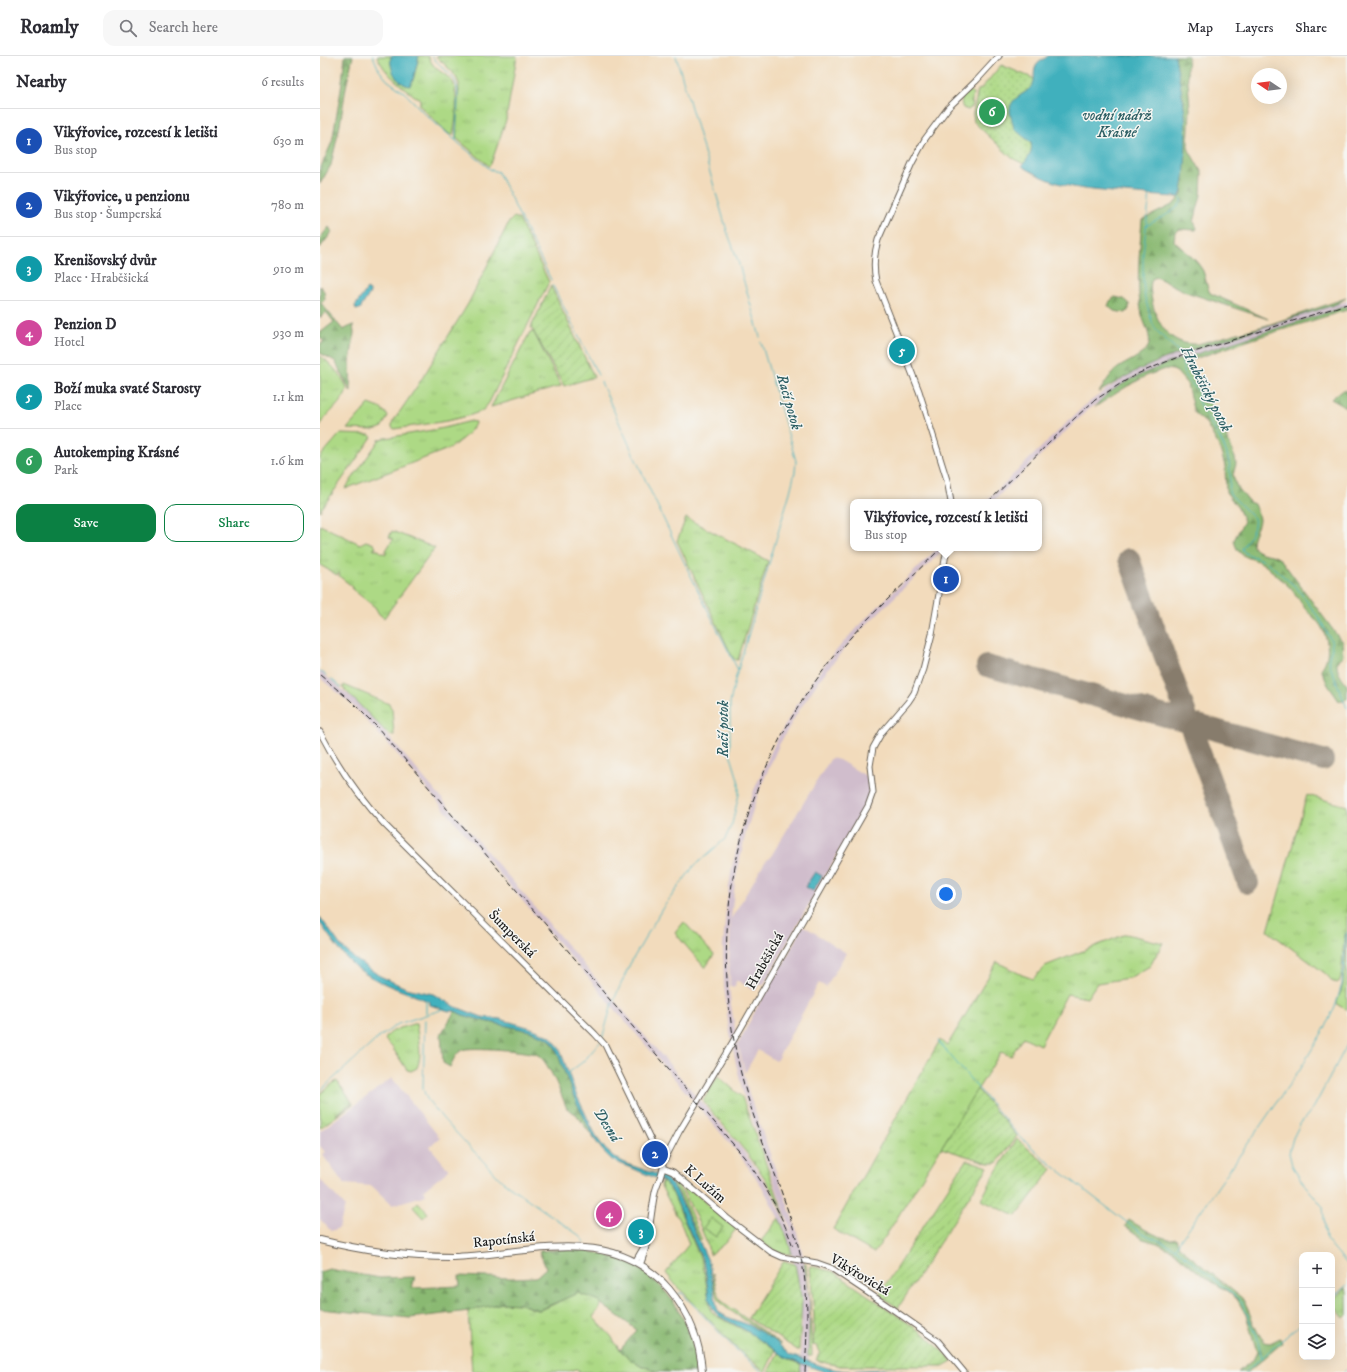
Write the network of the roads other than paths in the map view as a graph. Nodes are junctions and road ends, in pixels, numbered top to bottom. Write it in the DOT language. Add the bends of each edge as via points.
graph roads {
  1 [pos="999,56"];
  2 [pos="950,499"];
  3 [pos="946,551"];
  4 [pos="320,732"];
  5 [pos="662,1162"];
  6 [pos="662,1171"];
  7 [pos="730,1220"];
  8 [pos="320,1240"];
  9 [pos="637,1263"];
  10 [pos="702,1372"];
  11 [pos="964,1372"];
  1 -- 2 [label="street" via="948,108 925,139 878,240 874,256 876,281 919,390"];
  3 -- 5 [label="street, Hraběšická" via="932,634 919,683 873,748 870,766 873,792 868,806"];
  4 -- 5 [label="street, Šumperská" via="360,795 384,825 601,1040"];
  5 -- 6 [label="street, Šumperská"];
  6 -- 7 [label="street, K Lužím" via="673,1172"];
  6 -- 9 [label="street" via="655,1194 644,1256"];
  7 -- 11 [label="street, Vikýřovická" via="775,1254 820,1264 839,1272 934,1338"];
  8 -- 9 [label="main road, Rapotínská" via="385,1253 431,1257 580,1247 611,1252"];
  9 -- 10 [label="main road, Rapotínská" via="663,1282 684,1308 694,1331"];
}
